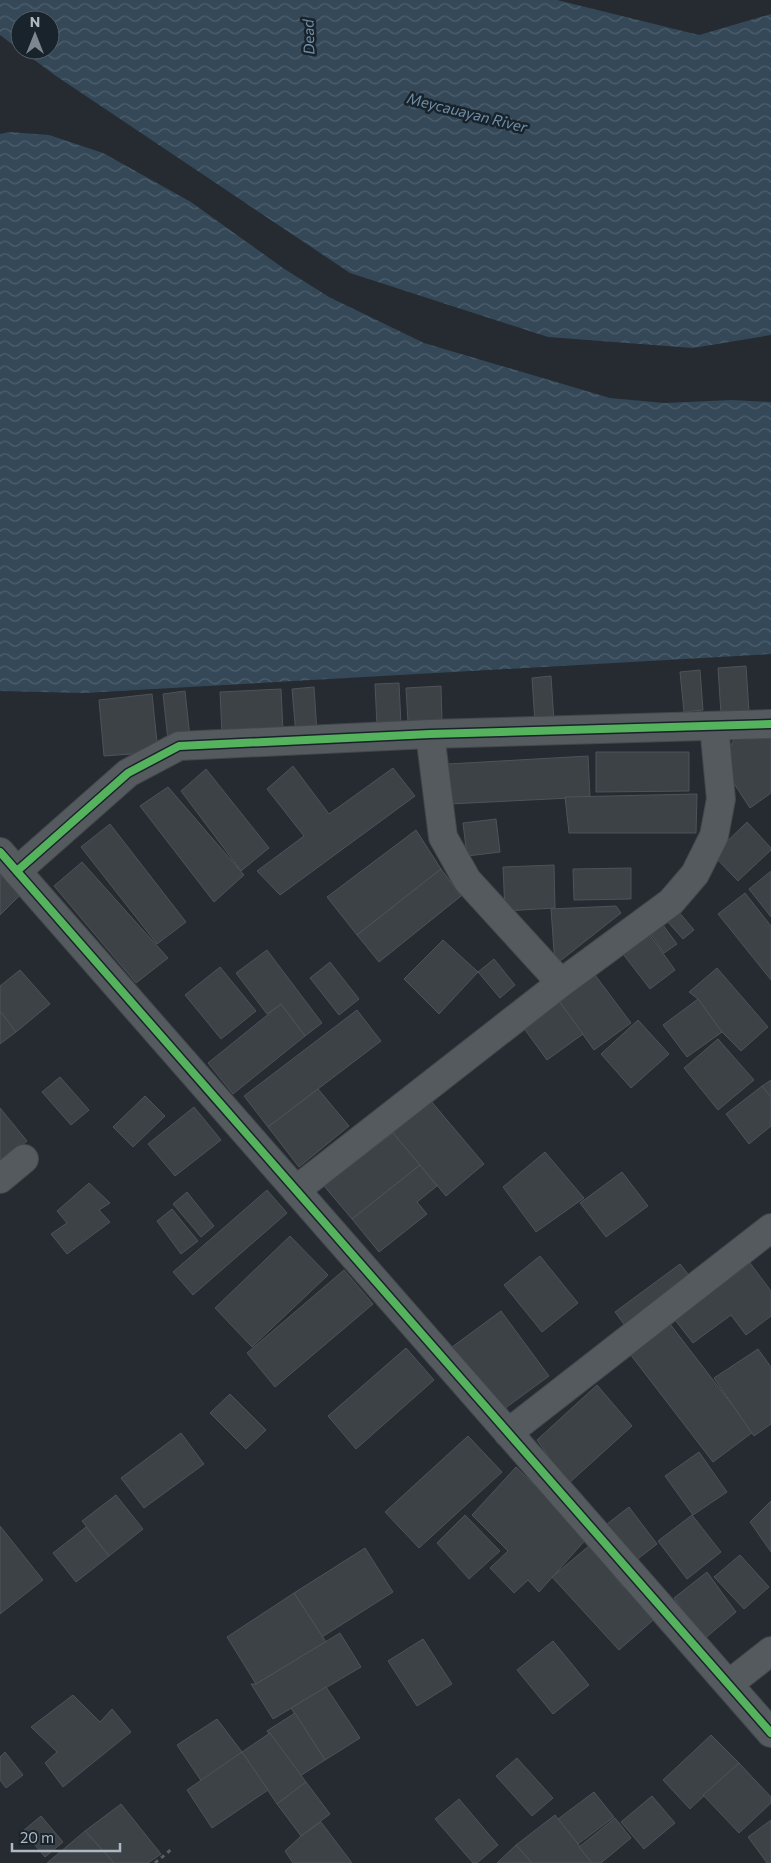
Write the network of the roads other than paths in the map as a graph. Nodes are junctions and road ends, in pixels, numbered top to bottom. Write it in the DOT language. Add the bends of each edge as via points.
graph roads {
  1 [pos="771,724"];
  2 [pos="714,726"];
  3 [pos="430,734"];
  4 [pos="8,861"];
  5 [pos="561,983"];
  6 [pos="24,1159"];
  7 [pos="0,1179"];
  8 [pos="296,1190"];
  9 [pos="771,1228"];
  10 [pos="508,1432"];
  11 [pos="771,1651"];
  12 [pos="729,1684"];
  13 [pos="771,1733"];
  1 -- 2 [label="street"];
  2 -- 3 [label="street"];
  2 -- 5 [label="street" via="721,799 714,836 695,874 671,902"];
  3 -- 4 [label="street" via="178,746 128,773"];
  3 -- 5 [label="street" via="443,837 467,880"];
  4 -- 8 [label="street"];
  5 -- 8 [label="street"];
  6 -- 7 [label="street"];
  8 -- 10 [label="street"];
  9 -- 10 [label="street"];
  10 -- 12 [label="street"];
  11 -- 12 [label="street"];
  12 -- 13 [label="street"];
}
